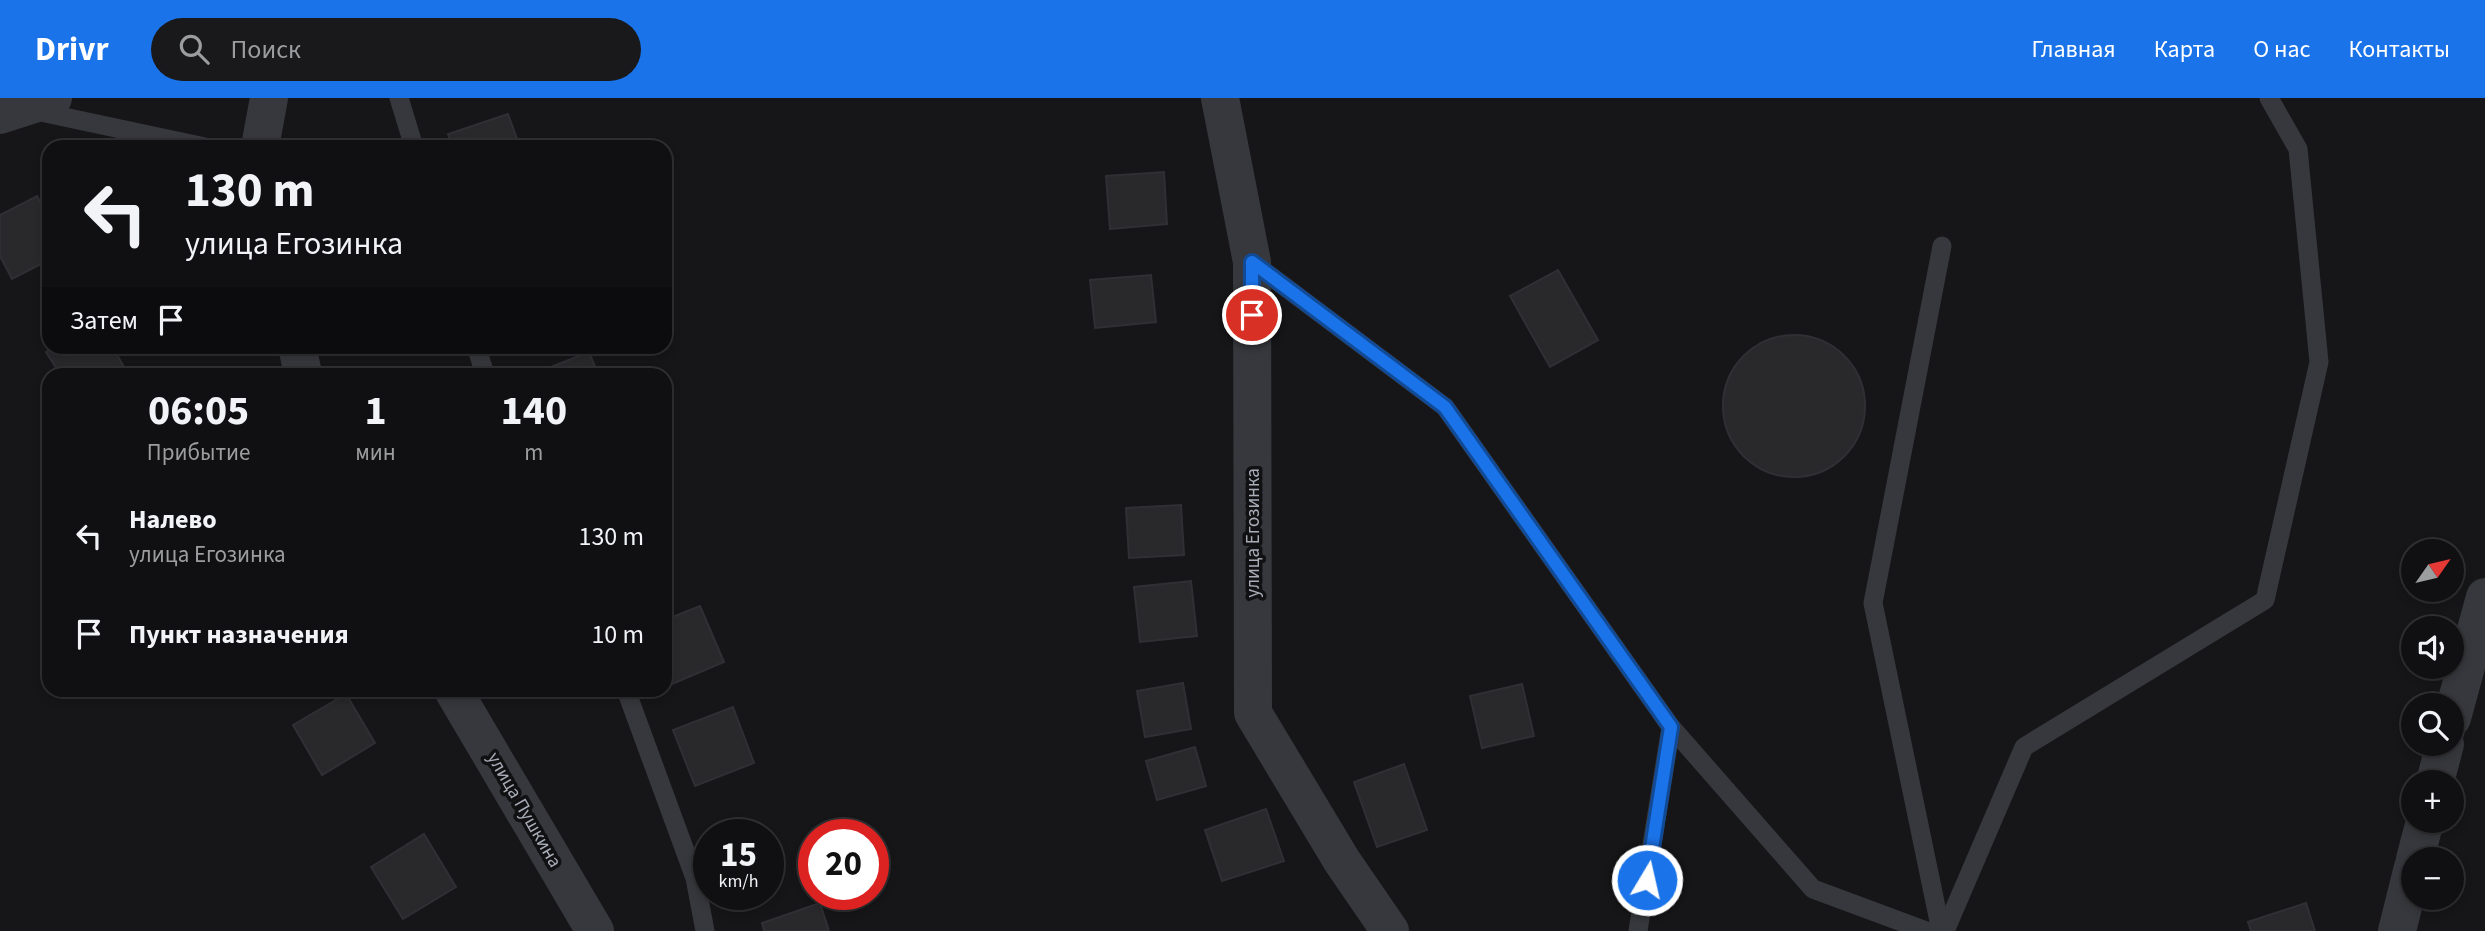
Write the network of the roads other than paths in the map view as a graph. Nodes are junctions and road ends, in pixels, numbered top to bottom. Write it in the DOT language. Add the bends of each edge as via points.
graph roads {
  1 [pos="269,98"];
  2 [pos="399,98"];
  3 [pos="1220,98"];
  4 [pos="2269,98"];
  5 [pos="26,107"];
  6 [pos="174,140"];
  7 [pos="261,140"];
  8 [pos="412,140"];
  9 [pos="1942,246"];
  10 [pos="1252,262"];
  11 [pos="2485,597"];
  12 [pos="2459,693"];
  13 [pos="457,697"];
  14 [pos="628,697"];
  15 [pos="1671,727"];
  16 [pos="2402,910"];
  17 [pos="595,931"];
  18 [pos="705,931"];
  19 [pos="1390,931"];
  20 [pos="1638,931"];
  21 [pos="1926,931"];
  22 [pos="1943,931"];
  23 [pos="2397,931"];
  1 -- 7 [label="street"];
  2 -- 8 [label="lane"];
  3 -- 10 [label="street, улица Егозинка"];
  4 -- 22 [label="lane" via="2298,149 2319,362 2265,600 2024,747"];
  5 -- 6 [label="lane"];
  9 -- 22 [label="lane" via="1873,603"];
  10 -- 15 [label="lane" via="1445,407"];
  10 -- 19 [label="street, улица Егозинка" via="1253,713"];
  11 -- 12 [label="street"];
  13 -- 17 [label="street, улица Пушкина"];
  14 -- 18 [label="lane" via="695,878"];
  15 -- 20 [label="lane"];
  15 -- 21 [label="lane" via="1813,889"];
  16 -- 23 [label="street"];
}
